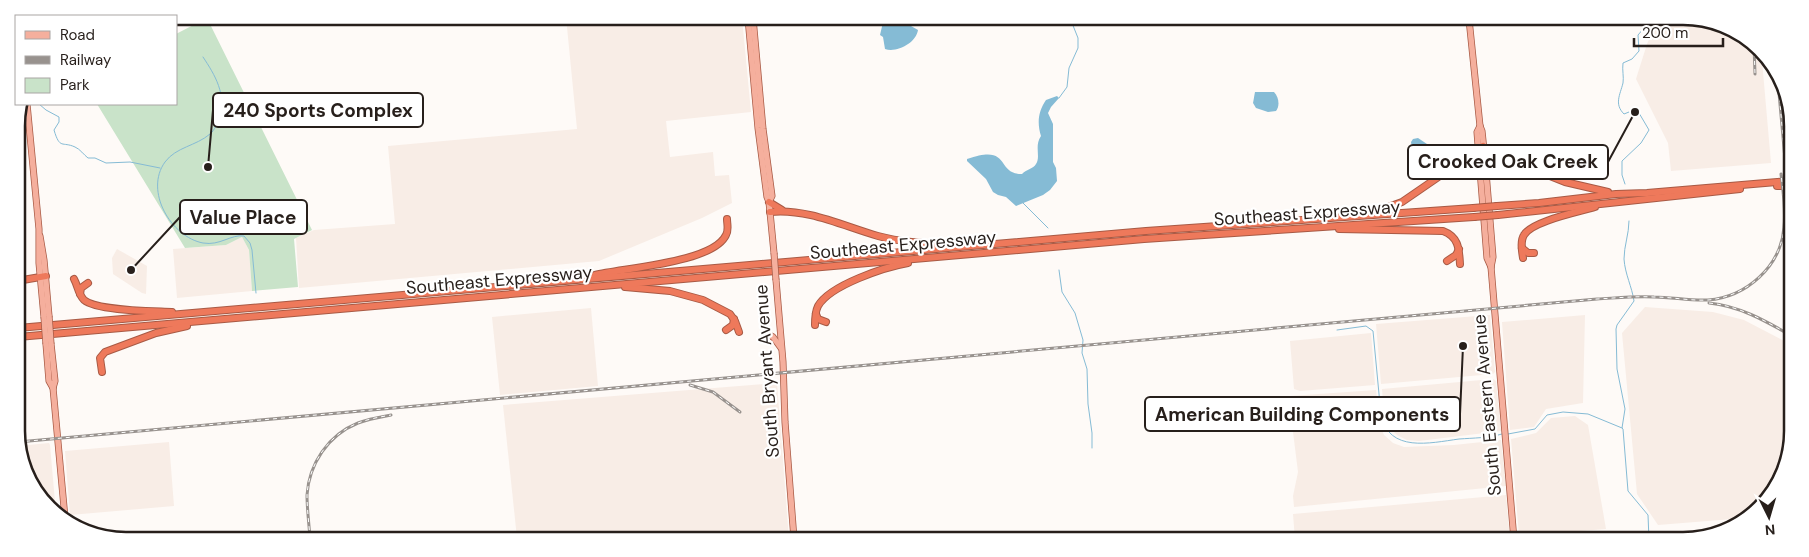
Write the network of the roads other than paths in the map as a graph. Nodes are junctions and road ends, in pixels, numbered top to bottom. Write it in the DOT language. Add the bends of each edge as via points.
graph roads {
  1 [pos="749,25"];
  2 [pos="754,25"];
  3 [pos="1470,25"];
  4 [pos="27,106"];
  5 [pos="1480,126"];
  6 [pos="1483,146"];
  7 [pos="1482,160"];
  8 [pos="1499,161"];
  9 [pos="1784,182"];
  10 [pos="1784,187"];
  11 [pos="1616,194"];
  12 [pos="769,202"];
  13 [pos="1606,203"];
  14 [pos="770,212"];
  15 [pos="785,212"];
  16 [pos="1342,217"];
  17 [pos="727,219"];
  18 [pos="1318,227"];
  19 [pos="970,245"];
  20 [pos="1459,248"];
  21 [pos="1522,248"];
  22 [pos="1534,253"];
  23 [pos="948,256"];
  24 [pos="1523,258"];
  25 [pos="1447,261"];
  26 [pos="1460,264"];
  27 [pos="43,276"];
  28 [pos="25,279"];
  29 [pos="74,279"];
  30 [pos="571,280"];
  31 [pos="88,283"];
  32 [pos="601,286"];
  33 [pos="80,296"];
  34 [pos="196,313"];
  35 [pos="816,314"];
  36 [pos="244,317"];
  37 [pos="734,318"];
  38 [pos="826,322"];
  39 [pos="815,326"];
  40 [pos="25,327"];
  41 [pos="726,330"];
  42 [pos="739,332"];
  43 [pos="765,332"];
  44 [pos="25,335"];
  45 [pos="782,350"];
  46 [pos="102,372"];
  47 [pos="64,510"];
  48 [pos="793,532"];
  49 [pos="1513,532"];
  1 -- 12 [label="main road, South Bryant Avenue"];
  2 -- 12 [label="main road, South Bryant Avenue" via="772,196"];
  3 -- 5 [label="main road, South Eastern Avenue"];
  4 -- 27 [label="main road" via="43,246"];
  5 -- 6 [label="main road, South Eastern Avenue"];
  5 -- 7 [label="main road, South Eastern Avenue" via="1477,132"];
  6 -- 7 [label="main road, South Eastern Avenue"];
  6 -- 8 [label="highway"];
  7 -- 8 [label="highway"];
  7 -- 16 [label="highway" via="1450,168 1395,205"];
  7 -- 49 [label="main road, South Eastern Avenue" via="1493,257 1491,267"];
  8 -- 11 [label="highway" via="1522,165 1574,185"];
  9 -- 11 [label="highway, Southeast Expressway"];
  10 -- 13 [label="highway, Southeast Expressway"];
  11 -- 16 [label="highway, Southeast Expressway, bridge" via="1539,203"];
  12 -- 14 [label="main road, South Bryant Avenue"];
  12 -- 15 [label="highway"];
  13 -- 18 [label="highway, Southeast Expressway, bridge"];
  13 -- 21 [label="highway" via="1533,227 1523,236"];
  14 -- 15 [label="highway"];
  14 -- 45 [label="main road, South Bryant Avenue, bridge"];
  15 -- 19 [label="highway" via="805,214 901,241"];
  16 -- 19 [label="highway, Southeast Expressway"];
  17 -- 30 [label="highway" via="727,232 721,242 691,256"];
  18 -- 20 [label="highway" via="1440,230 1452,236"];
  18 -- 23 [label="highway, Southeast Expressway"];
  19 -- 30 [label="highway, Southeast Expressway"];
  20 -- 25 [label="highway" via="1456,255"];
  20 -- 26 [label="highway"];
  21 -- 22 [label="highway"];
  21 -- 24 [label="highway"];
  23 -- 32 [label="highway, Southeast Expressway"];
  23 -- 35 [label="highway" via="892,266 858,278 824,300"];
  27 -- 28 [label="highway"];
  27 -- 47 [label="main road, bridge"];
  29 -- 33 [label="highway"];
  30 -- 34 [label="highway, Southeast Expressway"];
  31 -- 33 [label="highway" via="80,289"];
  32 -- 36 [label="highway, Southeast Expressway"];
  32 -- 37 [label="highway" via="681,293 726,311"];
  33 -- 34 [label="highway" via="95,305"];
  34 -- 40 [label="highway, Southeast Expressway"];
  35 -- 38 [label="highway" via="818,319"];
  35 -- 39 [label="highway"];
  36 -- 44 [label="highway, Southeast Expressway"];
  36 -- 46 [label="highway" via="161,331 109,350 100,357"];
  37 -- 41 [label="highway"];
  37 -- 42 [label="highway"];
  43 -- 45 [label="main road"];
  45 -- 48 [label="main road, South Bryant Avenue"];
}
